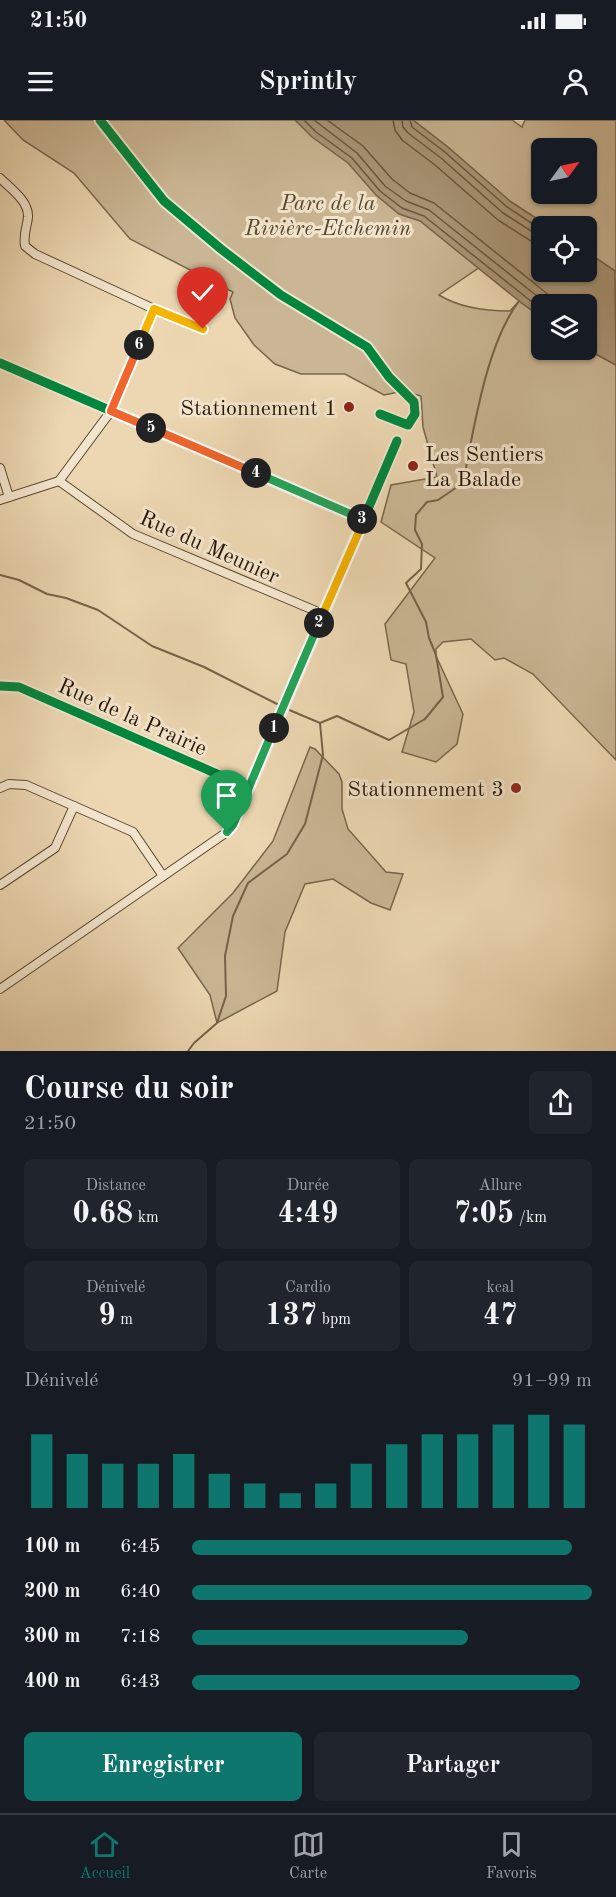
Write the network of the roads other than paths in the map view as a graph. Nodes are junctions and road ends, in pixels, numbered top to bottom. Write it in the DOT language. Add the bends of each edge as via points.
graph roads {
  1 [pos="0,178"];
  2 [pos="154,309"];
  3 [pos="203,329"];
  4 [pos="0,363"];
  5 [pos="111,411"];
  6 [pos="397,441"];
  7 [pos="0,468"];
  8 [pos="58,481"];
  9 [pos="9,497"];
  10 [pos="0,500"];
  11 [pos="364,520"];
  12 [pos="323,614"];
  13 [pos="0,686"];
  14 [pos="0,788"];
  15 [pos="249,788"];
  16 [pos="74,806"];
  17 [pos="163,876"];
  18 [pos="0,885"];
  19 [pos="0,988"];
  1 -- 2 [label="street" via="24,201 28,214 23,235 25,246"];
  2 -- 3 [label="street"];
  2 -- 5 [label="street"];
  4 -- 5 [label="street"];
  5 -- 8 [label="street"];
  5 -- 11 [label="street"];
  6 -- 11 [label="street"];
  7 -- 9 [label="street"];
  8 -- 9 [label="street"];
  8 -- 12 [label="street, Rue du Meunier" via="133,534"];
  9 -- 10 [label="street"];
  11 -- 12 [label="street"];
  12 -- 15 [label="street"];
  13 -- 15 [label="street, Rue de la Prairie" via="19,687"];
  14 -- 16 [label="street" via="26,785"];
  15 -- 17 [label="street" via="227,832"];
  16 -- 17 [label="street" via="133,832"];
  16 -- 18 [label="street" via="55,848"];
  17 -- 19 [label="street"];
}
